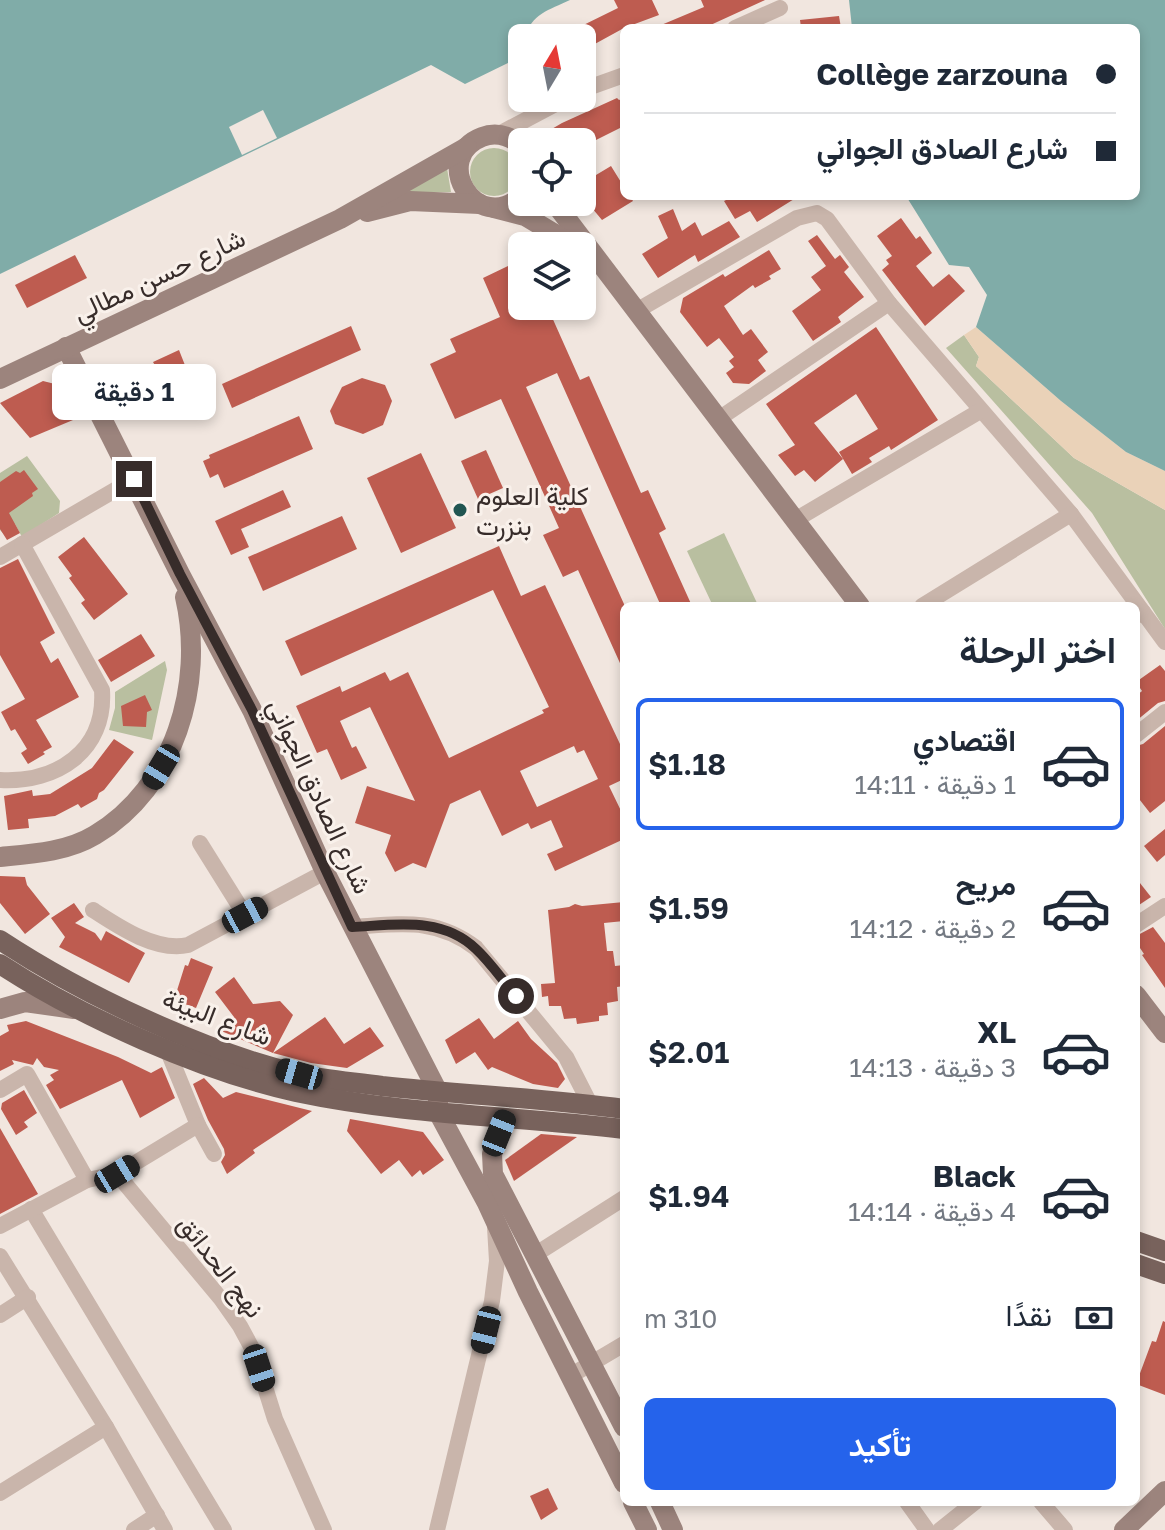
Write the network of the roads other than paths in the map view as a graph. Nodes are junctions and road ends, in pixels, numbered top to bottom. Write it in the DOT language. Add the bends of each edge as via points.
graph roads {
  1 [pos="780,8"];
  2 [pos="744,24"];
  3 [pos="620,76"];
  4 [pos="596,85"];
  5 [pos="541,112"];
  6 [pos="499,134"];
  7 [pos="508,137"];
  8 [pos="467,147"];
  9 [pos="508,204"];
  10 [pos="485,206"];
  11 [pos="564,216"];
  12 [pos="340,219"];
  13 [pos="552,232"];
  14 [pos="596,261"];
  15 [pos="600,264"];
  16 [pos="889,303"];
  17 [pos="638,310"];
  18 [pos="66,347"];
  19 [pos="0,379"];
  20 [pos="980,411"];
  21 [pos="720,418"];
  22 [pos="134,479"];
  23 [pos="1071,514"];
  24 [pos="795,520"];
  25 [pos="22,544"];
  26 [pos="0,557"];
  27 [pos="180,574"];
  28 [pos="857,602"];
  29 [pos="928,602"];
  30 [pos="1131,602"];
  31 [pos="1140,615"];
  32 [pos="1165,642"];
  33 [pos="1165,712"];
  34 [pos="1140,732"];
  35 [pos="0,780"];
  36 [pos="200,843"];
  37 [pos="0,857"];
  38 [pos="325,872"];
  39 [pos="1165,906"];
  40 [pos="93,910"];
  41 [pos="245,915"];
  42 [pos="1140,922"];
  43 [pos="352,927"];
  44 [pos="0,940"];
  45 [pos="0,964"];
  46 [pos="1140,1000"];
  47 [pos="0,1009"];
  48 [pos="81,1010"];
  49 [pos="1165,1033"];
  50 [pos="167,1049"];
  51 [pos="0,1090"];
  52 [pos="438,1102"];
  53 [pos="590,1104"];
  54 [pos="620,1108"];
  55 [pos="505,1118"];
  56 [pos="198,1125"];
  57 [pos="620,1129"];
  58 [pos="214,1154"];
  59 [pos="117,1174"];
  60 [pos="87,1180"];
  61 [pos="620,1201"];
  62 [pos="495,1206"];
  63 [pos="31,1209"];
  64 [pos="0,1226"];
  65 [pos="1140,1242"];
  66 [pos="1165,1251"];
  67 [pos="536,1254"];
  68 [pos="0,1256"];
  69 [pos="1140,1265"];
  70 [pos="1165,1274"];
  71 [pos="528,1292"];
  72 [pos="28,1297"];
  73 [pos="492,1301"];
  74 [pos="0,1315"];
  75 [pos="620,1347"];
  76 [pos="593,1364"];
  77 [pos="570,1376"];
  78 [pos="620,1419"];
  79 [pos="106,1427"];
  80 [pos="620,1475"];
  81 [pos="1165,1491"];
  82 [pos="0,1493"];
  83 [pos="635,1506"];
  84 [pos="662,1506"];
  85 [pos="910,1506"];
  86 [pos="970,1506"];
  87 [pos="1044,1506"];
  88 [pos="161,1523"];
  89 [pos="134,1530"];
  90 [pos="224,1530"];
  91 [pos="324,1530"];
  92 [pos="437,1530"];
  93 [pos="647,1530"];
  94 [pos="673,1530"];
  95 [pos="927,1530"];
  96 [pos="940,1530"];
  97 [pos="1065,1530"];
  98 [pos="1124,1530"];
  1 -- 2 [label="street"];
  3 -- 4 [label="street"];
  5 -- 6 [label="street"];
  6 -- 7 [label="street"];
  6 -- 8 [label="street"];
  8 -- 10 [label="street" via="459,179 470,198"];
  8 -- 12 [label="street"];
  9 -- 10 [label="street"];
  10 -- 12 [label="street" via="410,201"];
  10 -- 13 [label="street" via="525,216"];
  11 -- 15 [label="street"];
  12 -- 18 [label="street, شارع حسن مطالي"];
  14 -- 15 [label="street"];
  15 -- 17 [label="street"];
  16 -- 17 [label="street" via="827,219 817,213 797,218"];
  16 -- 20 [label="street"];
  16 -- 21 [label="street"];
  17 -- 21 [label="street"];
  18 -- 19 [label="street, شارع حسن مطالي"];
  18 -- 22 [label="street, شارع الصادق الجواني"];
  20 -- 23 [label="street"];
  20 -- 24 [label="street"];
  21 -- 24 [label="street"];
  22 -- 25 [label="street"];
  22 -- 27 [label="street, شارع الصادق الجواني"];
  23 -- 29 [label="street"];
  23 -- 30 [label="street"];
  24 -- 28 [label="street"];
  25 -- 26 [label="street"];
  25 -- 35 [label="street" via="102,690 103,713 94,737 73,760 45,776"];
  27 -- 37 [label="street" via="190,620 188,692 170,753 153,782 95,835 36,854"];
  27 -- 38 [label="street, شارع الصادق الجواني" via="252,710"];
  31 -- 32 [label="street"];
  33 -- 34 [label="street"];
  36 -- 41 [label="street"];
  38 -- 41 [label="street"];
  38 -- 43 [label="street, شارع الصادق الجواني"];
  39 -- 42 [label="street"];
  40 -- 41 [label="street" via="125,931 177,947"];
  43 -- 52 [label="street, شارع الصادق الجواني"];
  43 -- 53 [label="street" via="418,923 464,939 556,1044"];
  44 -- 52 [label="main road, شارع البيئة" via="91,992 241,1057"];
  45 -- 48 [label="main road, شارع البيئة"];
  46 -- 49 [label="street"];
  47 -- 48 [label="street" via="25,1002"];
  48 -- 50 [label="main road, شارع البيئة"];
  50 -- 52 [label="main road, شارع البيئة" via="295,1091"];
  50 -- 56 [label="street"];
  51 -- 60 [label="street" via="27,1074"];
  52 -- 53 [label="main road, شارع البيئة"];
  52 -- 55 [label="main road, شارع البيئة"];
  52 -- 62 [label="street, شارع الصادق الجواني"];
  53 -- 54 [label="main road, شارع البيئة"];
  55 -- 57 [label="main road, شارع البيئة"];
  55 -- 62 [label="street" via="491,1161"];
  56 -- 58 [label="street"];
  56 -- 59 [label="street"];
  59 -- 60 [label="street"];
  59 -- 91 [label="street, نهج الحدائق" via="240,1326"];
  60 -- 63 [label="street"];
  61 -- 67 [label="street"];
  62 -- 67 [label="street"];
  62 -- 71 [label="street, شارع الصادق الجواني"];
  62 -- 73 [label="street"];
  63 -- 64 [label="street"];
  63 -- 90 [label="street"];
  65 -- 66 [label="main road"];
  67 -- 76 [label="street"];
  68 -- 72 [label="street"];
  69 -- 70 [label="main road"];
  71 -- 73 [label="street" via="507,1285"];
  71 -- 77 [label="street, شارع الصادق الجواني"];
  72 -- 74 [label="street"];
  72 -- 79 [label="street"];
  73 -- 92 [label="street"];
  75 -- 76 [label="street"];
  76 -- 77 [label="street"];
  76 -- 78 [label="street"];
  77 -- 80 [label="street, شارع الصادق الجواني"];
  79 -- 82 [label="street"];
  79 -- 88 [label="street"];
  81 -- 98 [label="street"];
  83 -- 93 [label="street"];
  84 -- 94 [label="street"];
  85 -- 95 [label="street"];
  86 -- 96 [label="street"];
  87 -- 97 [label="street"];
  88 -- 89 [label="street"];
}
